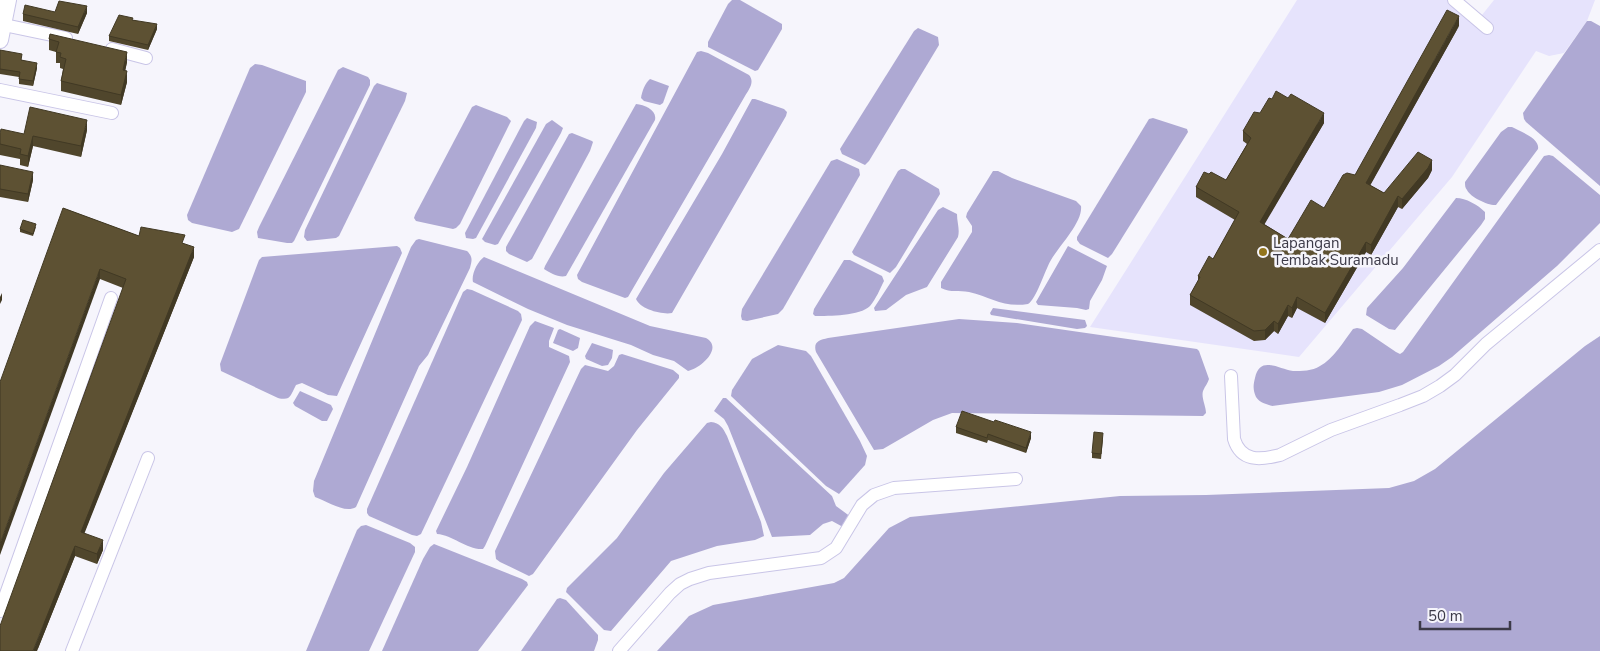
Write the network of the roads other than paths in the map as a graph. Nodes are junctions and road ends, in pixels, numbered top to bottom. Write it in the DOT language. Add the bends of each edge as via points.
graph roads {
  1 [pos="8,0"];
  2 [pos="1454,0"];
  3 [pos="1487,28"];
  4 [pos="1,29"];
  5 [pos="75,40"];
  6 [pos="104,47"];
  7 [pos="146,58"];
  8 [pos="0,90"];
  9 [pos="112,113"];
  10 [pos="1600,250"];
  11 [pos="111,298"];
  12 [pos="1231,376"];
  13 [pos="148,458"];
  14 [pos="1016,479"];
  15 [pos="0,611"];
  16 [pos="72,651"];
  17 [pos="619,651"];
  1 -- 4 [label="main road"];
  2 -- 3 [label="street"];
  4 -- 5 [label="street"];
  6 -- 7 [label="street"];
  8 -- 9 [label="street"];
  10 -- 12 [label="street" via="1440,386 1331,430 1280,455 1250,458 1237,449"];
  11 -- 15 [label="street"];
  13 -- 16 [label="street"];
  14 -- 17 [label="street" via="894,488 874,495 862,505 836,548 828,555 816,560 709,573 690,579 670,593"];
}
